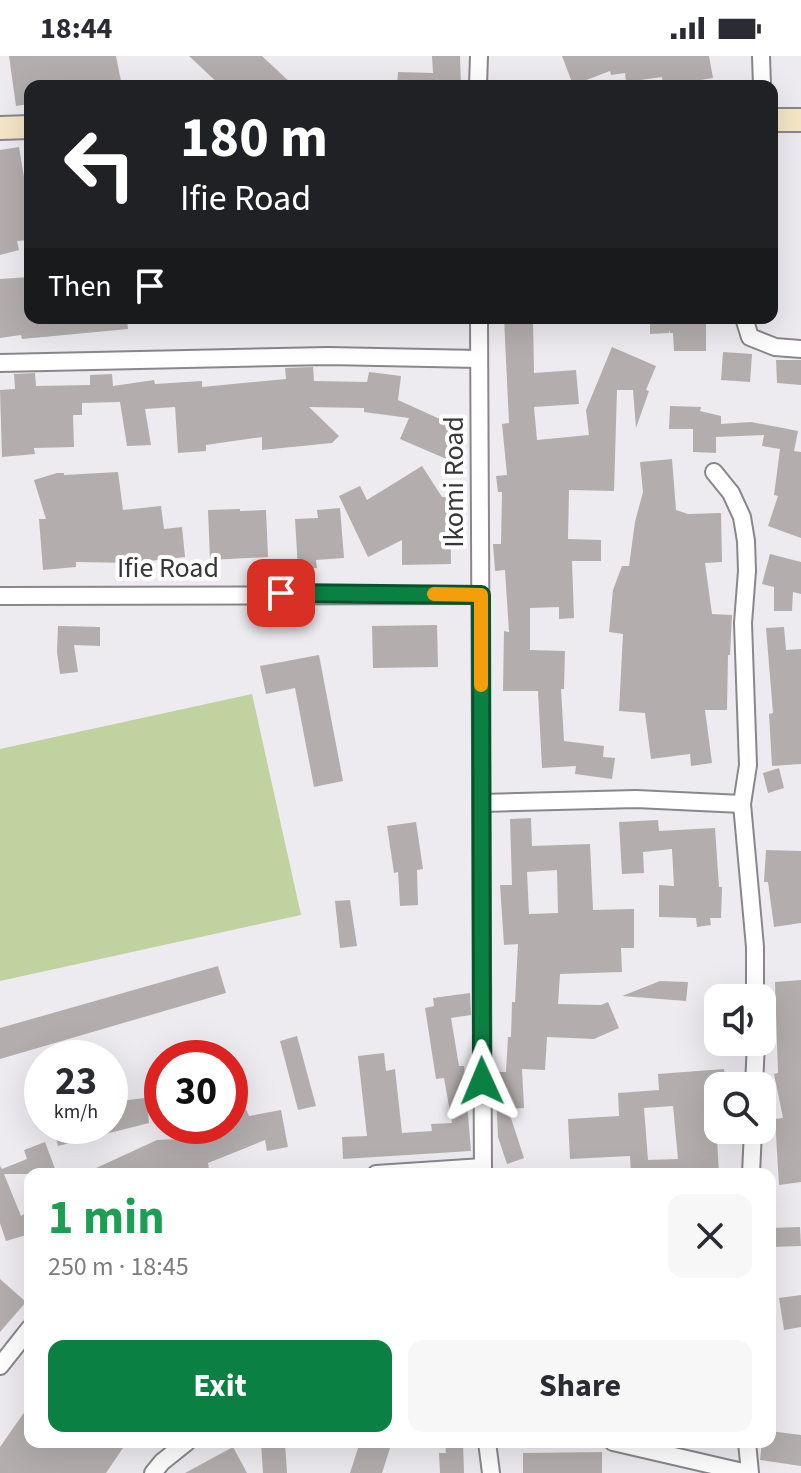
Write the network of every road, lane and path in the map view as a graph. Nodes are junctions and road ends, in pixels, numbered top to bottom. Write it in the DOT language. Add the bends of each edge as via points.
graph roads {
  1 [pos="479,56"];
  2 [pos="761,56"];
  3 [pos="478,80"];
  4 [pos="762,80"];
  5 [pos="778,120"];
  6 [pos="801,120"];
  7 [pos="24,127"];
  8 [pos="0,128"];
  9 [pos="479,324"];
  10 [pos="745,324"];
  11 [pos="801,349"];
  12 [pos="479,359"];
  13 [pos="0,363"];
  14 [pos="714,472"];
  15 [pos="481,595"];
  16 [pos="0,596"];
  17 [pos="482,803"];
  18 [pos="742,804"];
  19 [pos="755,984"];
  20 [pos="752,1144"];
  21 [pos="483,1168"];
  22 [pos="751,1168"];
  23 [pos="24,1336"];
  24 [pos="0,1366"];
  25 [pos="180,1448"];
  26 [pos="488,1448"];
  27 [pos="639,1448"];
  28 [pos="747,1448"];
  29 [pos="153,1473"];
  30 [pos="491,1473"];
  31 [pos="748,1473"];
  1 -- 3 [label="street"];
  2 -- 4 [label="street"];
  5 -- 6 [label="street"];
  7 -- 8 [label="street"];
  9 -- 12 [label="street, Ikomi Road"];
  10 -- 11 [label="street" via="750,337 762,344"];
  12 -- 13 [label="street" via="328,356"];
  12 -- 15 [label="street, Ikomi Road"];
  14 -- 18 [label="street" via="731,493 746,541 748,765"];
  15 -- 16 [label="street, Ifie Road"];
  15 -- 17 [label="street, Ikomi Road"];
  17 -- 18 [label="street" via="636,799"];
  17 -- 21 [label="street, Ikomi Road"];
  18 -- 19 [label="street"];
  20 -- 22 [label="street"];
  23 -- 24 [label="street"];
  25 -- 29 [label="street"];
  26 -- 30 [label="street"];
  27 -- 31 [label="street"];
  28 -- 31 [label="street"];
}
